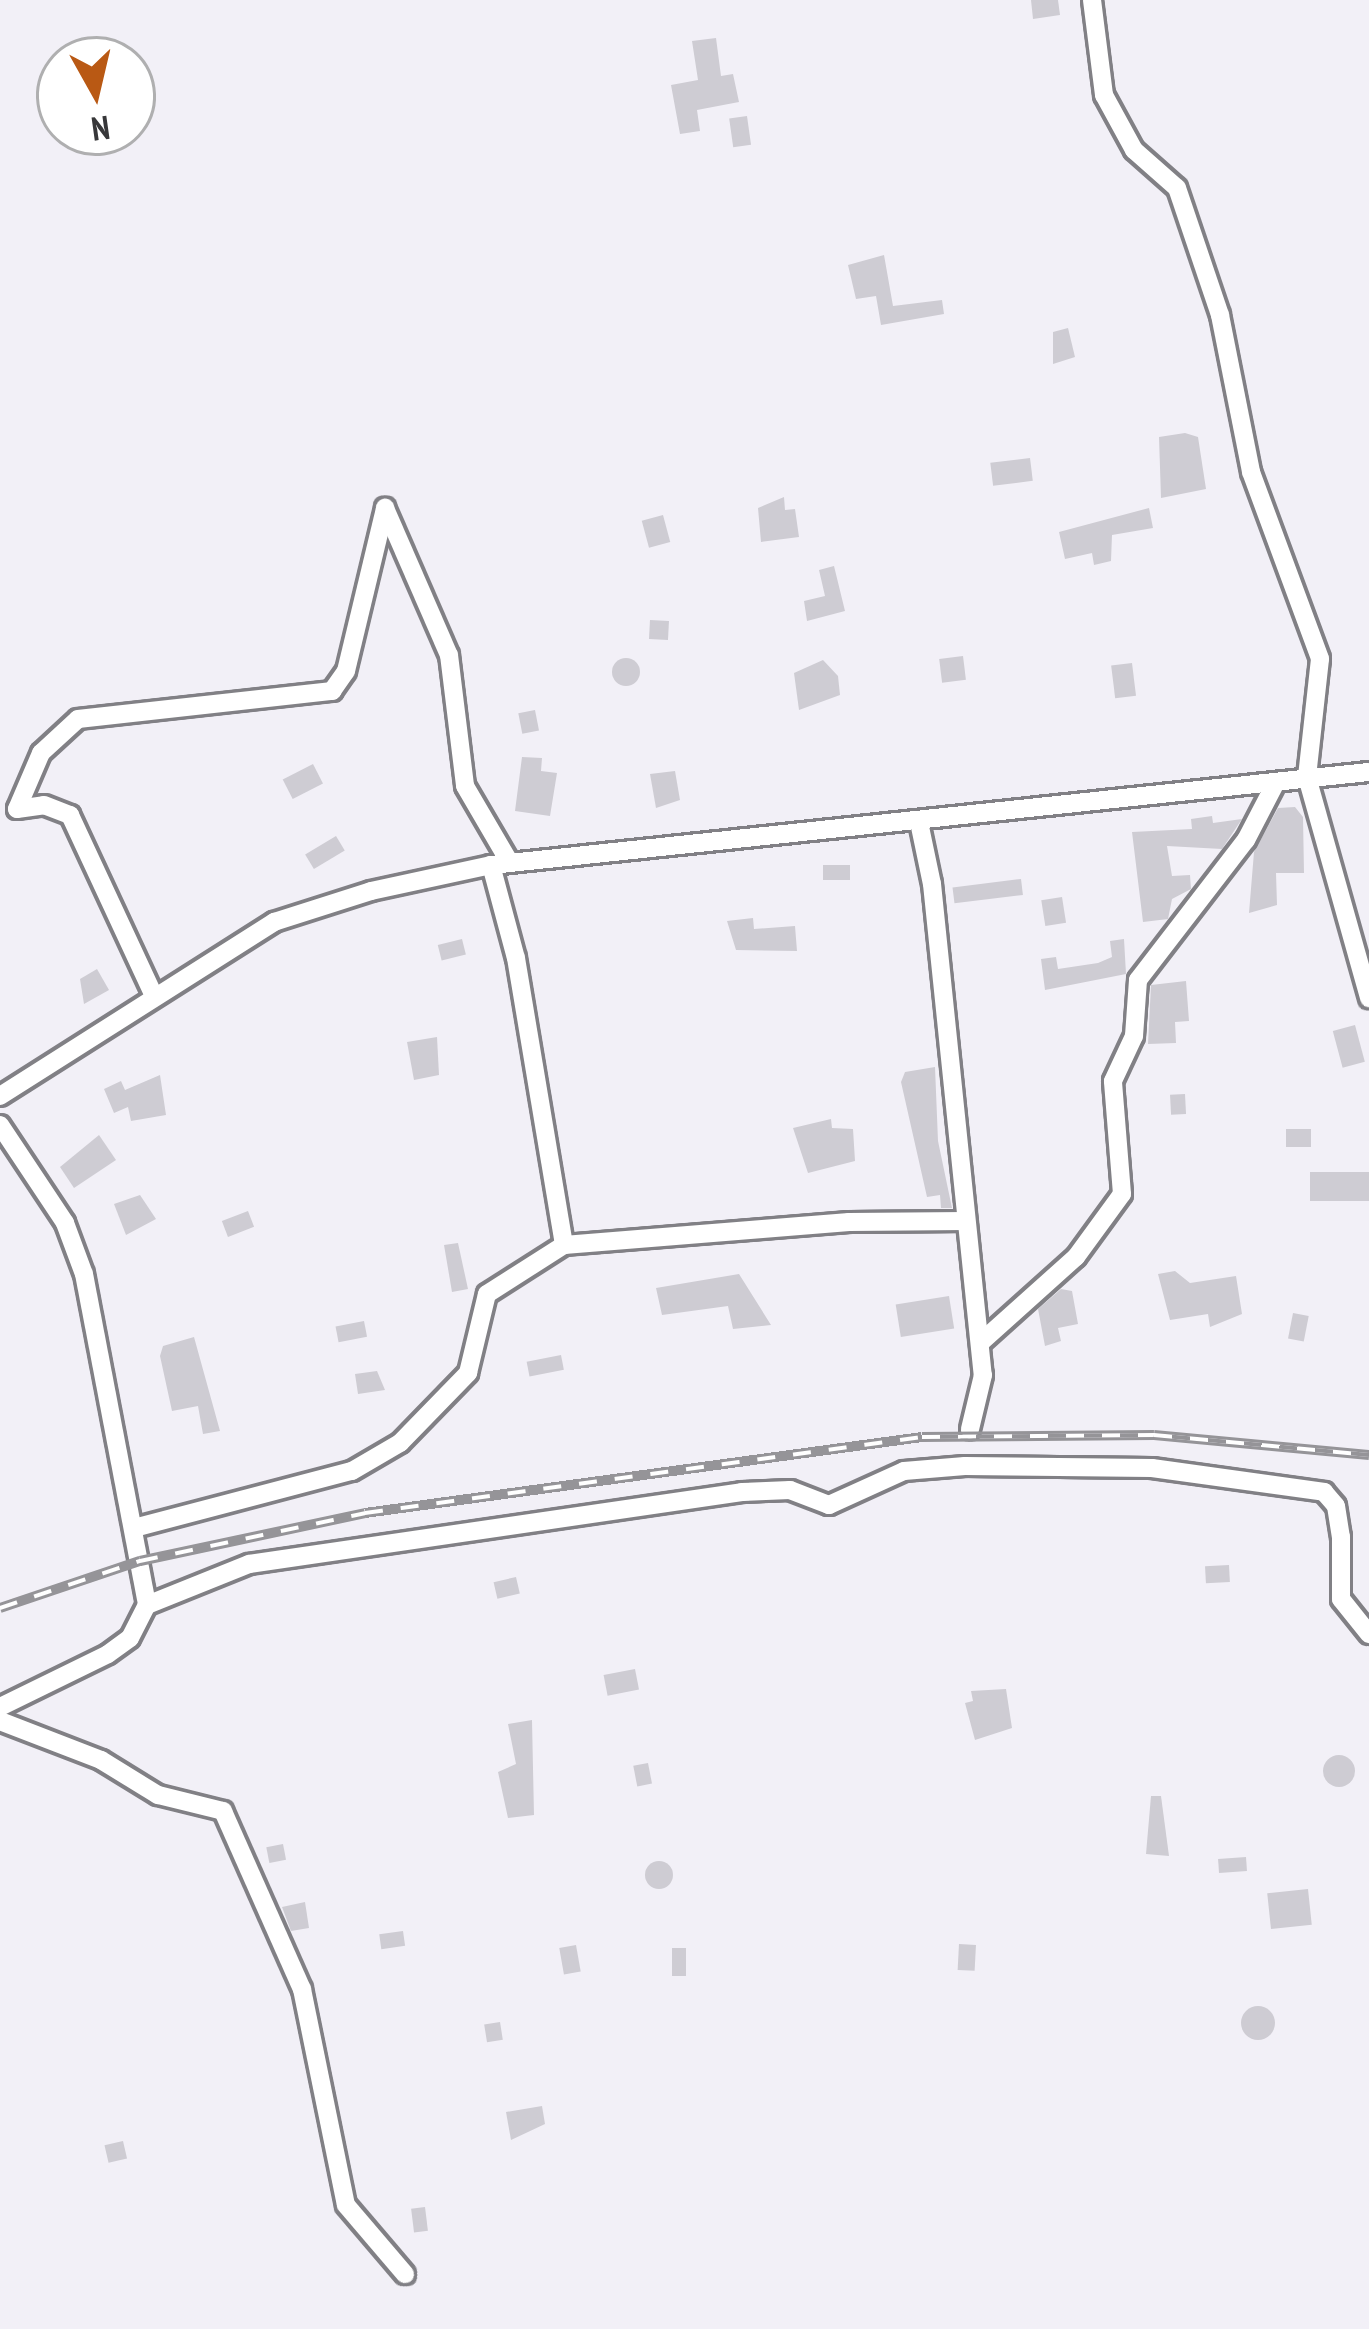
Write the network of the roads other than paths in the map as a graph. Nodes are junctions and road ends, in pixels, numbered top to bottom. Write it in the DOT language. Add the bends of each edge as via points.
graph roads {
  1 [pos="1092,0"];
  2 [pos="1369,772"];
  3 [pos="1307,776"];
  4 [pos="1275,784"];
  5 [pos="919,822"];
  6 [pos="501,864"];
  7 [pos="154,996"];
  8 [pos="1369,998"];
  9 [pos="0,1096"];
  10 [pos="0,1125"];
  11 [pos="966,1222"];
  12 [pos="564,1245"];
  13 [pos="980,1343"];
  14 [pos="970,1430"];
  15 [pos="134,1528"];
  16 [pos="147,1605"];
  17 [pos="1369,1634"];
  18 [pos="0,1707"];
  19 [pos="0,1721"];
  20 [pos="405,2274"];
  1 -- 3 [label="street" via="1104,95 1134,150 1177,188 1226,337 1250,472 1320,659"];
  2 -- 3 [label="street"];
  3 -- 4 [label="street"];
  3 -- 8 [label="street"];
  4 -- 5 [label="street"];
  4 -- 13 [label="street" via="1246,840 1138,980 1134,1036 1113,1081 1122,1194 1076,1257"];
  5 -- 6 [label="street"];
  5 -- 11 [label="street"];
  6 -- 7 [label="street" via="274,922"];
  6 -- 7 [label="street" via="465,786 449,656 385,508 350,658 332,691 78,719 41,753 17,809 44,805 70,814"];
  6 -- 12 [label="street"];
  7 -- 9 [label="street"];
  10 -- 15 [label="street" via="77,1252"];
  11 -- 12 [label="street" via="849,1222"];
  11 -- 13 [label="street"];
  12 -- 15 [label="street" via="487,1294 468,1373 400,1443 352,1471"];
  13 -- 14 [label="street" via="981,1404"];
  15 -- 16 [label="street"];
  16 -- 17 [label="street" via="197,1581 294,1555 742,1492 790,1490 829,1505 916,1469 1071,1465 1261,1479 1324,1492 1336,1506 1341,1537 1341,1599"];
  16 -- 18 [label="street" via="130,1638 108,1654"];
  19 -- 20 [label="street" via="101,1760 158,1795 223,1811 253,1863 307,2002 346,2206"];
}
